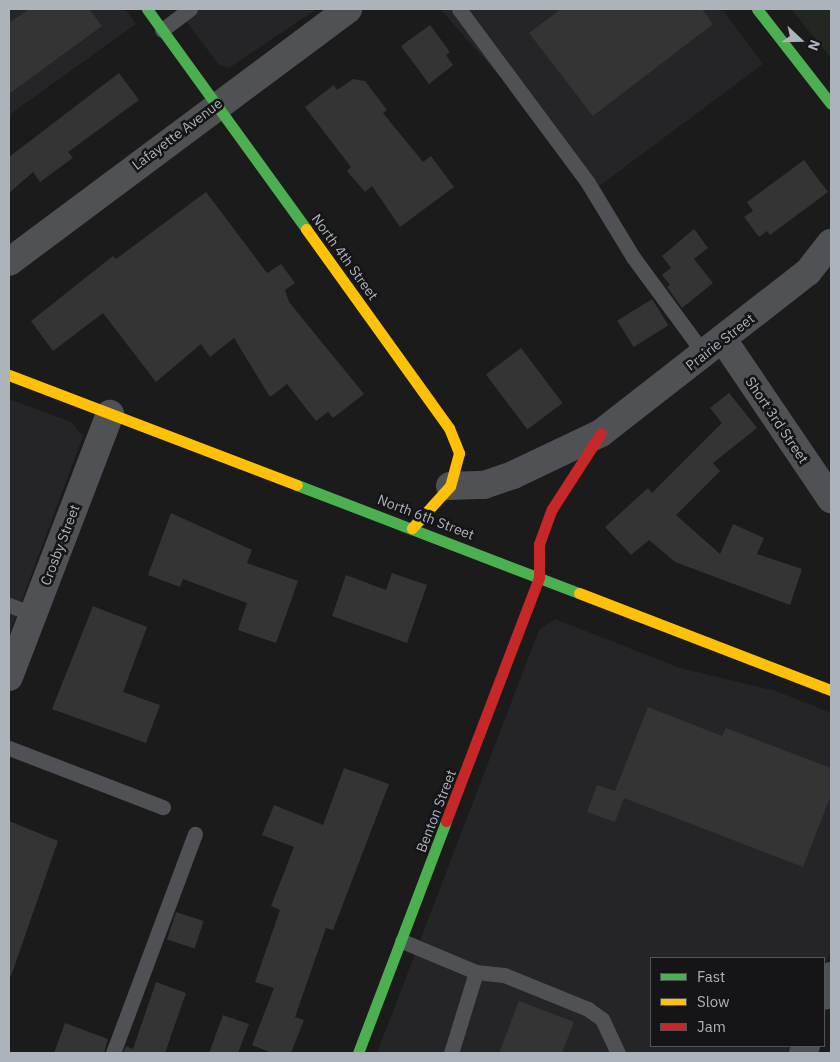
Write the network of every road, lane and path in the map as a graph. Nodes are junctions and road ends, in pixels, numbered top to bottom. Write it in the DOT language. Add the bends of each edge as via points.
graph roads {
  1 [pos="147,9"];
  2 [pos="190,9"];
  3 [pos="348,9"];
  4 [pos="459,9"];
  5 [pos="757,9"];
  6 [pos="162,30"];
  7 [pos="215,104"];
  8 [pos="831,104"];
  9 [pos="831,242"];
  10 [pos="9,262"];
  11 [pos="714,348"];
  12 [pos="9,375"];
  13 [pos="110,414"];
  14 [pos="601,434"];
  15 [pos="450,486"];
  16 [pos="831,499"];
  17 [pos="412,528"];
  18 [pos="539,578"];
  19 [pos="21,609"];
  20 [pos="9,677"];
  21 [pos="831,690"];
  22 [pos="9,748"];
  23 [pos="163,807"];
  24 [pos="195,834"];
  25 [pos="402,941"];
  26 [pos="476,972"];
  27 [pos="831,976"];
  28 [pos="825,993"];
  29 [pos="113,1053"];
  30 [pos="358,1053"];
  31 [pos="451,1053"];
  32 [pos="618,1053"];
  1 -- 6 [label="street, North 4th Street"];
  2 -- 6 [label="lane"];
  3 -- 7 [label="street, Lafayette Avenue"];
  4 -- 11 [label="lane" via="588,183 633,257"];
  5 -- 8 [label="street"];
  6 -- 7 [label="street, North 4th Street"];
  7 -- 10 [label="street, Lafayette Avenue"];
  7 -- 15 [label="street, North 4th Street" via="449,428 459,453"];
  9 -- 11 [label="street, Prairie Street" via="808,272"];
  11 -- 14 [label="street, Prairie Street"];
  11 -- 16 [label="street, Short 3rd Street"];
  12 -- 13 [label="street, North 6th Street"];
  13 -- 17 [label="street, North 6th Street"];
  13 -- 19 [label="street, Crosby Street"];
  14 -- 15 [label="street, Prairie Street" via="484,485"];
  14 -- 18 [label="street, Prairie Street" via="552,509 539,544"];
  15 -- 17 [label="street, North 4th Street"];
  17 -- 18 [label="street, North 6th Street"];
  18 -- 21 [label="street, North 6th Street"];
  18 -- 25 [label="street, Benton Street"];
  19 -- 20 [label="street, Crosby Street"];
  22 -- 23 [label="lane"];
  24 -- 29 [label="lane"];
  25 -- 26 [label="lane"];
  25 -- 30 [label="street, Benton Street"];
  26 -- 31 [label="lane"];
  26 -- 32 [label="lane" via="504,975 588,1009 602,1019"];
  27 -- 28 [label="street"];
}
